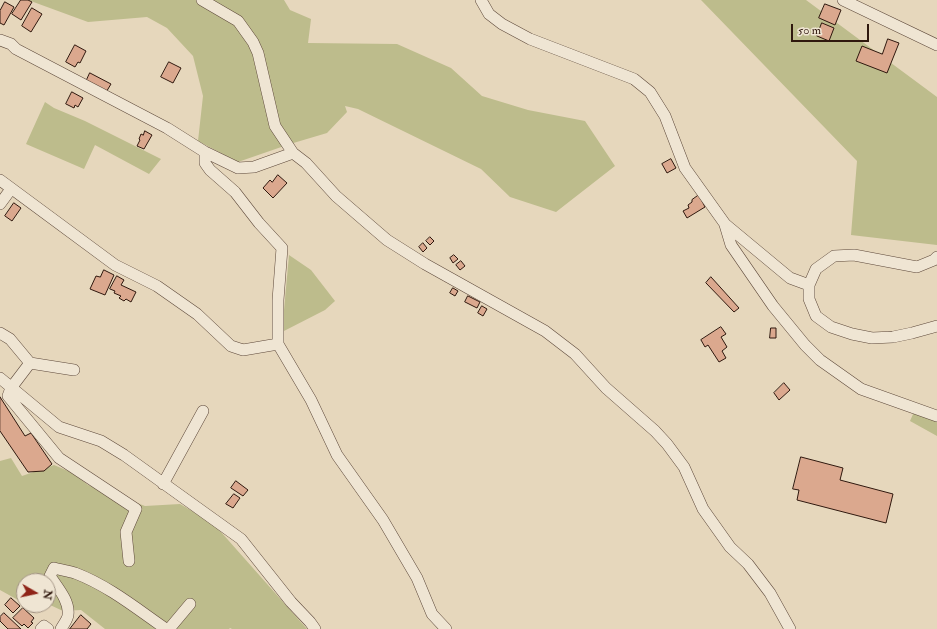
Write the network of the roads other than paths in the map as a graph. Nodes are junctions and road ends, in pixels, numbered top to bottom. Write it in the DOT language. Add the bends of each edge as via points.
graph roads {
  1 [pos="204,0"];
  2 [pos="481,0"];
  3 [pos="843,0"];
  4 [pos="0,40"];
  5 [pos="937,45"];
  6 [pos="205,152"];
  7 [pos="293,153"];
  8 [pos="0,180"];
  9 [pos="11,189"];
  10 [pos="0,204"];
  11 [pos="725,224"];
  12 [pos="937,257"];
  13 [pos="809,285"];
  14 [pos="937,326"];
  15 [pos="0,333"];
  16 [pos="278,344"];
  17 [pos="30,364"];
  18 [pos="74,370"];
  19 [pos="0,378"];
  20 [pos="11,388"];
  21 [pos="203,411"];
  22 [pos="937,416"];
  23 [pos="163,484"];
  24 [pos="129,561"];
  25 [pos="190,604"];
  26 [pos="41,629"];
  27 [pos="48,629"];
  28 [pos="61,629"];
  29 [pos="166,629"];
  30 [pos="170,629"];
  31 [pos="315,629"];
  32 [pos="446,629"];
  33 [pos="790,629"];
  1 -- 7 [label="street" via="238,21 253,42 258,53 275,126"];
  2 -- 11 [label="street" via="489,14 502,24 530,39 634,79 650,92 665,116 685,168"];
  3 -- 5 [label="street"];
  4 -- 6 [label="street" via="167,128"];
  6 -- 7 [label="street" via="238,168 254,167"];
  6 -- 16 [label="street" via="205,163 210,170 235,192 282,248"];
  7 -- 33 [label="street" via="306,163 336,196 387,240 545,331 575,354 606,388 667,444 684,467 703,509 730,547 748,564 770,593"];
  8 -- 9 [label="street"];
  9 -- 10 [label="street"];
  9 -- 16 [label="street" via="115,265 157,286 197,314 231,346 243,350"];
  11 -- 13 [label="street" via="790,278"];
  11 -- 22 [label="street" via="731,244 773,306 820,360 861,389"];
  12 -- 13 [label="street" via="917,266 854,255 834,256 816,269"];
  13 -- 14 [label="street" via="809,299 816,316 831,327 852,334 872,338 893,337"];
  15 -- 17 [label="street" via="10,339"];
  16 -- 32 [label="street" via="337,455 383,520 417,578 432,614"];
  17 -- 18 [label="street"];
  17 -- 20 [label="street"];
  19 -- 20 [label="street"];
  20 -- 23 [label="street" via="59,427 101,441"];
  20 -- 24 [label="street" via="8,396 59,458 136,509 126,532"];
  21 -- 23 [label="street"];
  23 -- 31 [label="street" via="241,539"];
  25 -- 30 [label="street"];
  26 -- 27 [label="street" via="44,626"];
  28 -- 29 [label="street" via="68,612 63,596 50,576 54,568 74,573 98,584"];
}
